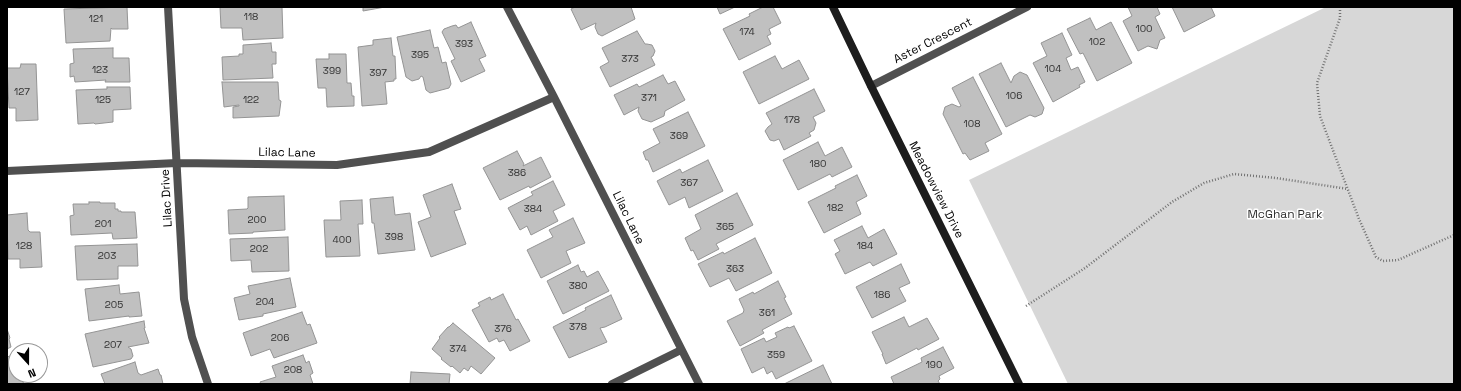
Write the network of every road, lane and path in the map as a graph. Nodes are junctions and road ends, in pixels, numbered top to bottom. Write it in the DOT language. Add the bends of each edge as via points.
graph roads {
  1 [pos="168,7"];
  2 [pos="507,7"];
  3 [pos="833,7"];
  4 [pos="1026,7"];
  5 [pos="1340,7"];
  6 [pos="871,86"];
  7 [pos="554,96"];
  8 [pos="177,164"];
  9 [pos="7,171"];
  10 [pos="1348,189"];
  11 [pos="1454,235"];
  12 [pos="1026,306"];
  13 [pos="680,350"];
  14 [pos="208,384"];
  15 [pos="612,384"];
  16 [pos="699,384"];
  17 [pos="1019,384"];
  1 -- 8 [label="street, Lilac Drive"];
  2 -- 7 [label="street, Lilac Lane"];
  3 -- 6 [label="street, Meadowview Drive"];
  4 -- 6 [label="street, Aster Crescent"];
  5 -- 10 [label="path" via="1340,18 1317,83 1320,116"];
  6 -- 17 [label="street, Meadowview Drive"];
  7 -- 8 [label="street, Lilac Lane" via="429,152 337,165"];
  7 -- 13 [label="street, Lilac Lane"];
  8 -- 9 [label="street, Lilac Lane"];
  8 -- 14 [label="street, Lilac Drive" via="184,299 192,337"];
  10 -- 11 [label="path" via="1376,256 1383,261 1398,260"];
  10 -- 12 [label="path" via="1234,174 1204,183 1172,202 1085,268"];
  13 -- 15 [label="street"];
  13 -- 16 [label="street, Lilac Lane"];
}
